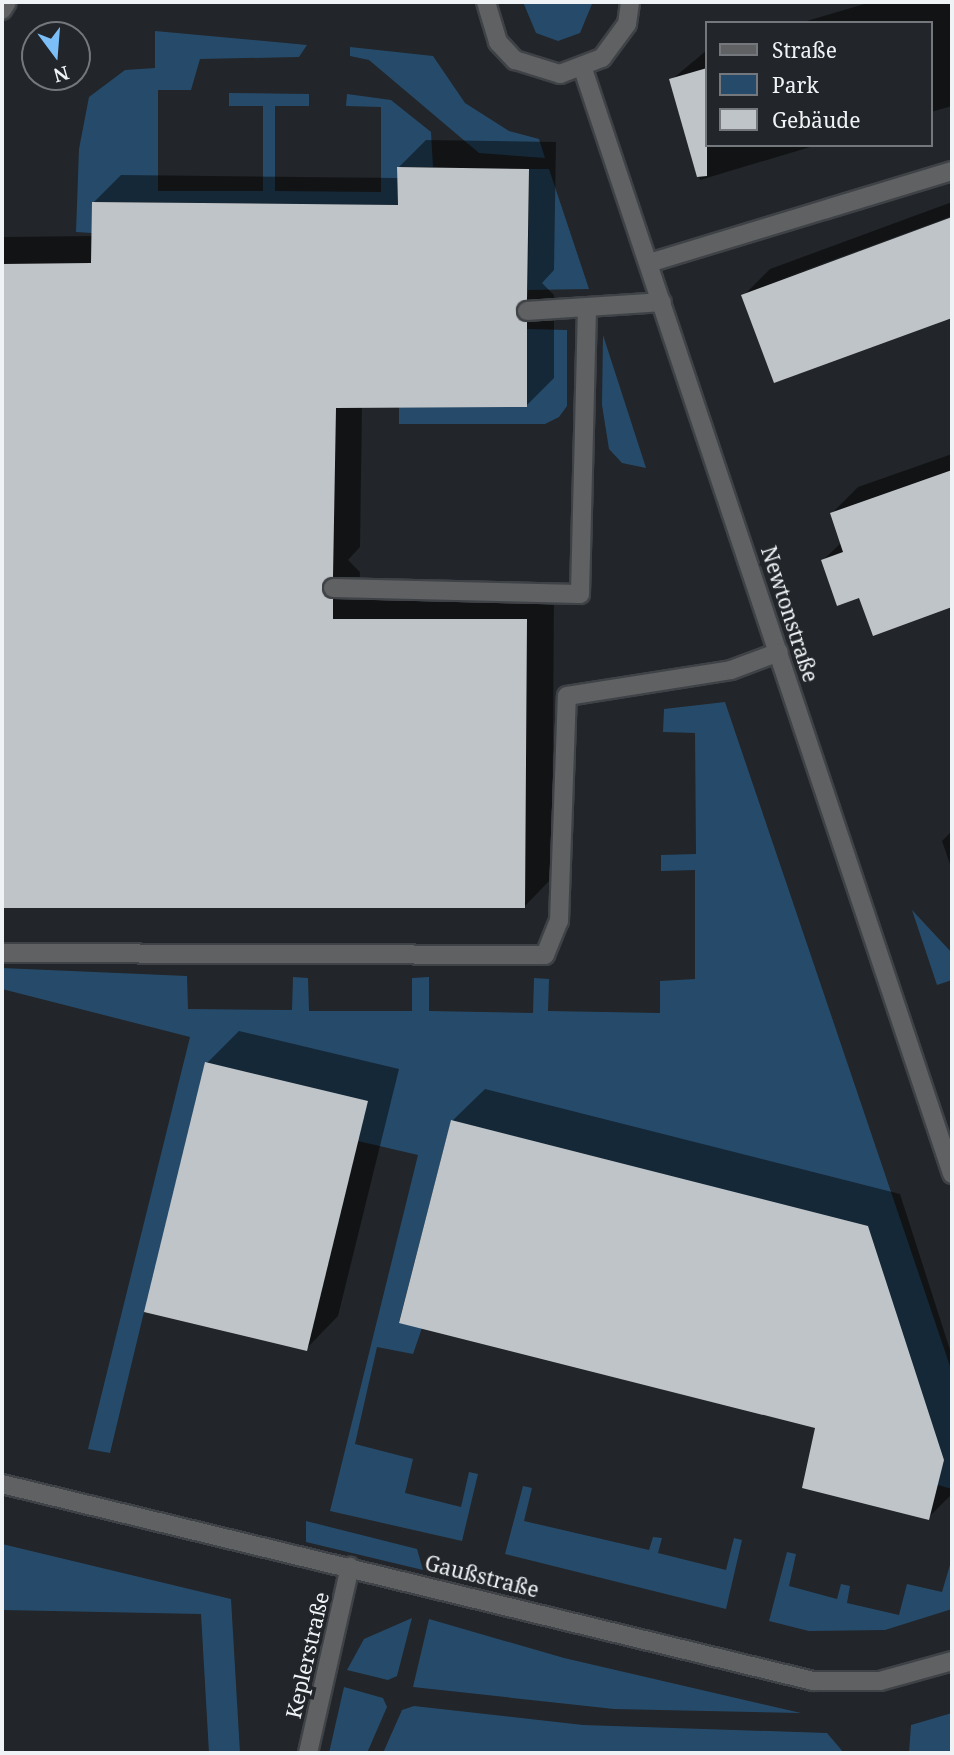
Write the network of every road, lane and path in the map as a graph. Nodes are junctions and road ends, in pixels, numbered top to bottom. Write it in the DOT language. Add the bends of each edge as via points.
graph roads {
  1 [pos="7,2"];
  2 [pos="486,2"];
  3 [pos="630,2"];
  4 [pos="2,10"];
  5 [pos="583,69"];
  6 [pos="952,171"];
  7 [pos="649,263"];
  8 [pos="662,302"];
  9 [pos="587,308"];
  10 [pos="527,311"];
  11 [pos="333,589"];
  12 [pos="779,652"];
  13 [pos="2,953"];
  14 [pos="952,1174"];
  15 [pos="2,1484"];
  16 [pos="351,1567"];
  17 [pos="952,1661"];
  18 [pos="308,1753"];
  1 -- 4 [label="street"];
  2 -- 5 [label="street" via="498,42 514,60 560,74"];
  3 -- 5 [label="street" via="617,43"];
  5 -- 7 [label="street, Newtonstraße"];
  6 -- 7 [label="street"];
  7 -- 8 [label="street, Newtonstraße"];
  8 -- 9 [label="street"];
  8 -- 12 [label="street, Newtonstraße"];
  9 -- 10 [label="street"];
  9 -- 11 [label="street" via="580,594"];
  12 -- 13 [label="street" via="731,670 567,696 559,921 545,955"];
  12 -- 14 [label="street, Newtonstraße"];
  15 -- 16 [label="street, Gaußstraße"];
  16 -- 17 [label="street, Gaußstraße" via="813,1681 880,1681"];
  16 -- 18 [label="street, Keplerstraße"];
}
